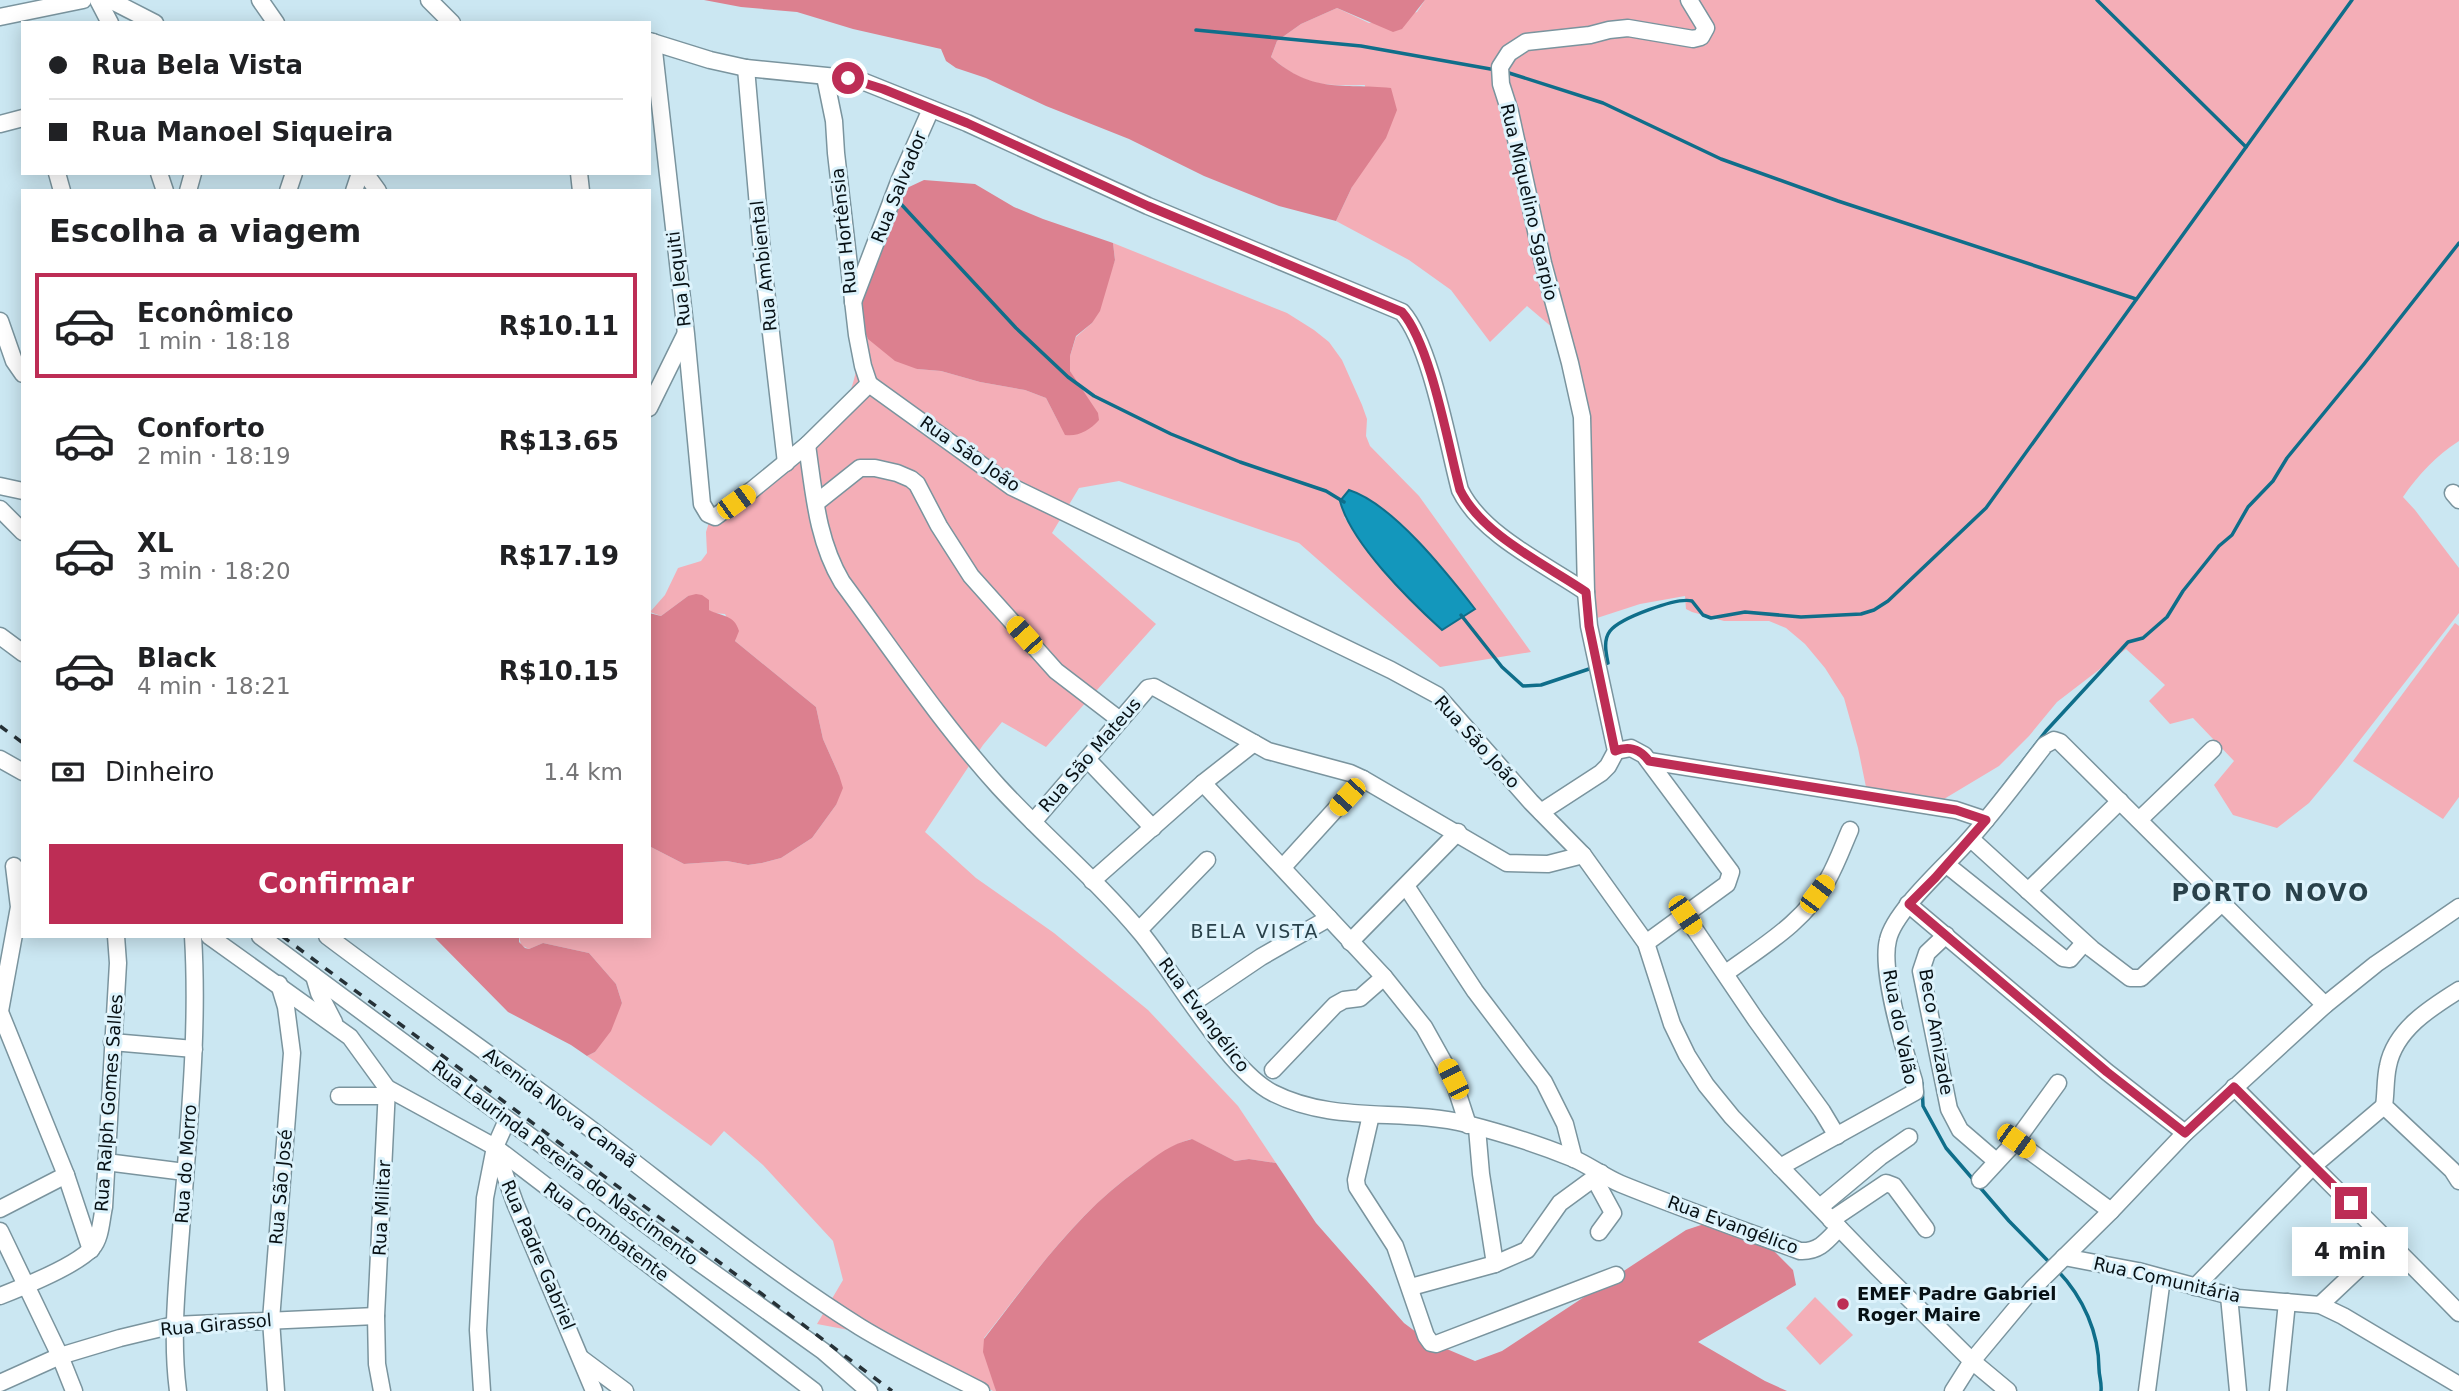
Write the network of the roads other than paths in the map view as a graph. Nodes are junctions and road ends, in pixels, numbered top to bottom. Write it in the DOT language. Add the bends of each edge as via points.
graph roads {
  1 [pos="83,0"];
  2 [pos="98,0"];
  3 [pos="110,0"];
  4 [pos="260,0"];
  5 [pos="429,0"];
  6 [pos="1689,0"];
  7 [pos="0,17"];
  8 [pos="109,21"];
  9 [pos="151,21"];
  10 [pos="275,21"];
  11 [pos="450,21"];
  12 [pos="651,41"];
  13 [pos="746,68"];
  14 [pos="825,77"];
  15 [pos="931,109"];
  16 [pos="21,119"];
  17 [pos="0,124"];
  18 [pos="364,175"];
  19 [pos="377,189"];
  20 [pos="852,304"];
  21 [pos="0,321"];
  22 [pos="686,334"];
  23 [pos="21,371"];
  24 [pos="869,384"];
  25 [pos="651,404"];
  26 [pos="807,445"];
  27 [pos="786,463"];
  28 [pos="0,486"];
  29 [pos="21,491"];
  30 [pos="816,503"];
  31 [pos="0,509"];
  32 [pos="21,530"];
  33 [pos="1586,592"];
  34 [pos="0,636"];
  35 [pos="21,652"];
  36 [pos="1120,720"];
  37 [pos="1254,743"];
  38 [pos="2213,749"];
  39 [pos="1615,751"];
  40 [pos="1087,759"];
  41 [pos="1649,761"];
  42 [pos="1363,779"];
  43 [pos="1203,783"];
  44 [pos="2119,801"];
  45 [pos="1541,812"];
  46 [pos="1986,820"];
  47 [pos="2138,820"];
  48 [pos="1033,822"];
  49 [pos="1153,828"];
  50 [pos="1850,830"];
  51 [pos="1458,832"];
  52 [pos="1971,839"];
  53 [pos="1583,855"];
  54 [pos="1207,860"];
  55 [pos="1947,865"];
  56 [pos="12,867"];
  57 [pos="1283,867"];
  58 [pos="1092,881"];
  59 [pos="1406,886"];
  60 [pos="2028,891"];
  61 [pos="2222,903"];
  62 [pos="1909,904"];
  63 [pos="2459,907"];
  64 [pos="1685,915"];
  65 [pos="1329,918"];
  66 [pos="1139,930"];
  67 [pos="1946,935"];
  68 [pos="116,938"];
  69 [pos="193,938"];
  70 [pos="212,938"];
  71 [pos="263,938"];
  72 [pos="330,938"];
  73 [pos="1350,942"];
  74 [pos="1646,943"];
  75 [pos="2084,943"];
  76 [pos="1726,972"];
  77 [pos="314,976"];
  78 [pos="1384,977"];
  79 [pos="279,984"];
  80 [pos="2459,990"];
  81 [pos="1193,1003"];
  82 [pos="2325,1005"];
  83 [pos="0,1011"];
  84 [pos="365,1014"];
  85 [pos="344,1033"];
  86 [pos="112,1042"];
  87 [pos="194,1049"];
  88 [pos="1273,1070"];
  89 [pos="2058,1083"];
  90 [pos="2234,1087"];
  91 [pos="387,1092"];
  92 [pos="339,1096"];
  93 [pos="2385,1106"];
  94 [pos="1371,1115"];
  95 [pos="508,1120"];
  96 [pos="1473,1126"];
  97 [pos="2185,1133"];
  98 [pos="1836,1136"];
  99 [pos="1909,1137"];
  100 [pos="2016,1141"];
  101 [pos="495,1147"];
  102 [pos="1574,1158"];
  103 [pos="1996,1161"];
  104 [pos="106,1162"];
  105 [pos="1780,1167"];
  106 [pos="2312,1167"];
  107 [pos="185,1172"];
  108 [pos="66,1175"];
  109 [pos="1597,1176"];
  110 [pos="1980,1181"];
  111 [pos="2459,1181"];
  112 [pos="1820,1207"];
  113 [pos="0,1209"];
  114 [pos="2111,1211"];
  115 [pos="1835,1224"];
  116 [pos="1926,1229"];
  117 [pos="0,1231"];
  118 [pos="1599,1233"];
  119 [pos="2389,1240"];
  120 [pos="90,1250"];
  121 [pos="2064,1257"];
  122 [pos="1495,1264"];
  123 [pos="1616,1275"];
  124 [pos="2162,1278"];
  125 [pos="26,1285"];
  126 [pos="1411,1287"];
  127 [pos="2195,1287"];
  128 [pos="0,1296"];
  129 [pos="2229,1296"];
  130 [pos="2287,1302"];
  131 [pos="2320,1305"];
  132 [pos="2459,1313"];
  133 [pos="376,1316"];
  134 [pos="271,1320"];
  135 [pos="174,1325"];
  136 [pos="60,1356"];
  137 [pos="582,1359"];
  138 [pos="1972,1361"];
  139 [pos="0,1383"];
  140 [pos="2459,1385"];
  141 [pos="483,1390"];
  142 [pos="2007,1390"];
  143 [pos="74,1391"];
  144 [pos="178,1391"];
  145 [pos="276,1391"];
  146 [pos="382,1391"];
  147 [pos="594,1391"];
  148 [pos="625,1391"];
  149 [pos="814,1391"];
  150 [pos="869,1391"];
  151 [pos="981,1391"];
  152 [pos="1953,1391"];
  153 [pos="2147,1391"];
  154 [pos="2238,1391"];
  155 [pos="2278,1391"];
  1 -- 7 [label="street"];
  2 -- 8 [label="street"];
  3 -- 9 [label="street"];
  4 -- 10 [label="street"];
  5 -- 11 [label="street"];
  6 -- 33 [label="street, Rua Miquelino Sgarpio" via="1706,28 1701,37 1628,28 1526,42 1509,53 1500,67 1582,417"];
  12 -- 13 [label="street"];
  12 -- 22 [label="street, Rua Jequiti"];
  13 -- 14 [label="street"];
  13 -- 27 [label="street, Rua Ambiental"];
  14 -- 15 [label="street" via="858,79"];
  14 -- 20 [label="street, Rua Hortênsia" via="834,121"];
  15 -- 20 [label="street, Rua Salvador"];
  15 -- 33 [label="street" via="1402,312 1417,335 1466,503 1489,528"];
  16 -- 17 [label="street"];
  18 -- 19 [label="street"];
  20 -- 24 [label="street, Rua Hortênsia"];
  21 -- 23 [label="street"];
  22 -- 25 [label="street"];
  22 -- 27 [label="street, Rua Jequiti" via="702,504 708,514 720,514"];
  24 -- 26 [label="street"];
  24 -- 45 [label="street, Rua São João" via="1012,487 1427,688"];
  26 -- 27 [label="street"];
  26 -- 30 [label="street, Rua Evangélico"];
  28 -- 29 [label="street"];
  30 -- 36 [label="street" via="860,468 911,479 971,576 1056,671"];
  30 -- 48 [label="street, Rua Evangélico" via="824,544 842,582 939,714"];
  31 -- 32 [label="street"];
  33 -- 39 [label="street, Rua Miquelino Sgarpio"];
  34 -- 35 [label="street"];
  36 -- 37 [label="street, Rua São Mateus" via="1148,688 1158,688"];
  36 -- 40 [label="street, Rua São Mateus"];
  37 -- 42 [label="street"];
  37 -- 43 [label="street"];
  38 -- 47 [label="street"];
  39 -- 41 [label="street" via="1638,750"];
  39 -- 45 [label="street" via="1601,773"];
  40 -- 48 [label="street, Rua São Mateus"];
  40 -- 49 [label="street"];
  41 -- 46 [label="street" via="1956,810"];
  41 -- 64 [label="street" via="1731,872 1727,884"];
  42 -- 51 [label="street"];
  42 -- 57 [label="street"];
  43 -- 49 [label="street"];
  43 -- 57 [label="street"];
  44 -- 46 [label="street, Rua do Valão" via="2054,740 2045,745"];
  44 -- 47 [label="street"];
  44 -- 60 [label="street"];
  45 -- 53 [label="street, Rua São João"];
  46 -- 52 [label="street, Rua do Valão"];
  47 -- 61 [label="street"];
  48 -- 58 [label="street, Rua Evangélico"];
  49 -- 58 [label="street"];
  50 -- 76 [label="street" via="1827,881 1807,908 1790,926"];
  51 -- 53 [label="street" via="1507,863 1548,864"];
  51 -- 59 [label="street"];
  52 -- 55 [label="street, Rua do Valão"];
  52 -- 60 [label="street"];
  53 -- 74 [label="street, Rua São João"];
  54 -- 66 [label="street"];
  55 -- 62 [label="street, Rua do Valão"];
  55 -- 75 [label="street" via="2063,958 2070,959"];
  56 -- 83 [label="street" via="19,907"];
  57 -- 65 [label="street"];
  58 -- 66 [label="street, Rua Evangélico"];
  59 -- 73 [label="street"];
  59 -- 102 [label="street" via="1544,1082 1565,1124"];
  60 -- 75 [label="street"];
  61 -- 75 [label="street" via="2141,978 2130,978"];
  61 -- 82 [label="street"];
  62 -- 67 [label="street"];
  62 -- 98 [label="street, Rua do Valão" via="1888,939 1886,957 1914,1092"];
  63 -- 82 [label="street"];
  64 -- 74 [label="street"];
  64 -- 76 [label="street"];
  65 -- 73 [label="street"];
  65 -- 81 [label="street"];
  66 -- 81 [label="street, Rua Evangélico"];
  67 -- 97 [label="street"];
  67 -- 103 [label="street, Beco Amizade" via="1927,954 1921,971 1949,1110 1960,1130"];
  68 -- 86 [label="street, Rua Ralph Gomes Salles"];
  69 -- 87 [label="street, Rua do Morro"];
  70 -- 79 [label="street"];
  71 -- 77 [label="street, Rua Laurinda Pereira do Nascimento"];
  72 -- 151 [label="street, Avenida Nova Canaã" via="792,1281 898,1349"];
  73 -- 78 [label="street"];
  74 -- 105 [label="street, Rua São João" via="1687,1055 1706,1085"];
  76 -- 98 [label="street"];
  77 -- 84 [label="street, Rua Laurinda Pereira do Nascimento"];
  77 -- 85 [label="street" via="325,1006"];
  78 -- 88 [label="street" via="1360,998 1335,1004"];
  78 -- 96 [label="street" via="1443,1058"];
  79 -- 85 [label="street"];
  79 -- 134 [label="street, Rua São José" via="292,1053"];
  80 -- 93 [label="street" via="2427,1010 2403,1034 2388,1065"];
  81 -- 94 [label="street, Rua Evangélico" via="1231,1054 1265,1088 1299,1104"];
  82 -- 90 [label="street"];
  83 -- 108 [label="street"];
  84 -- 85 [label="street"];
  84 -- 95 [label="street, Rua Laurinda Pereira do Nascimento"];
  85 -- 91 [label="street"];
  86 -- 87 [label="street"];
  86 -- 104 [label="street, Rua Ralph Gomes Salles"];
  87 -- 107 [label="street, Rua do Morro"];
  89 -- 100 [label="street"];
  90 -- 97 [label="street"];
  90 -- 106 [label="street"];
  91 -- 92 [label="street"];
  91 -- 101 [label="street, Rua Combatente"];
  91 -- 133 [label="street, Rua Militar"];
  93 -- 106 [label="street"];
  93 -- 111 [label="street"];
  94 -- 96 [label="street, Rua Evangélico" via="1427,1116"];
  94 -- 126 [label="street" via="1357,1187 1389,1233"];
  95 -- 101 [label="street"];
  95 -- 150 [label="street, Rua Laurinda Pereira do Nascimento" via="823,1351"];
  96 -- 102 [label="street, Rua Evangélico"];
  96 -- 122 [label="street"];
  97 -- 114 [label="street"];
  98 -- 105 [label="street, Rua do Valão"];
  99 -- 112 [label="street"];
  100 -- 103 [label="street"];
  100 -- 114 [label="street"];
  101 -- 137 [label="street, Rua Padre Gabriel"];
  101 -- 141 [label="street" via="485,1198 478,1330"];
  101 -- 149 [label="street, Rua Combatente"];
  102 -- 109 [label="street, Rua Evangélico"];
  103 -- 110 [label="street"];
  104 -- 107 [label="street"];
  104 -- 120 [label="street, Rua Ralph Gomes Salles" via="104,1207"];
  105 -- 112 [label="street, Rua São João"];
  106 -- 119 [label="street"];
  106 -- 127 [label="street"];
  107 -- 135 [label="street, Rua do Morro"];
  108 -- 113 [label="street"];
  108 -- 120 [label="street"];
  109 -- 115 [label="street, Rua Evangélico" via="1800,1251 1818,1249"];
  109 -- 118 [label="street" via="1613,1213"];
  109 -- 122 [label="street" via="1560,1203 1527,1251"];
  112 -- 115 [label="street, Rua São João"];
  114 -- 121 [label="street"];
  115 -- 116 [label="street, Rua Evangélico" via="1886,1183 1894,1186"];
  115 -- 138 [label="street, Rua São João"];
  117 -- 125 [label="street"];
  119 -- 131 [label="street"];
  119 -- 132 [label="street"];
  120 -- 125 [label="street"];
  121 -- 124 [label="street, Rua Comunitária"];
  121 -- 138 [label="street"];
  122 -- 126 [label="street"];
  123 -- 126 [label="street" via="1436,1344 1428,1341"];
  124 -- 127 [label="street, Rua Comunitária"];
  124 -- 153 [label="street"];
  125 -- 128 [label="street"];
  125 -- 136 [label="street"];
  127 -- 129 [label="street, Rua Comunitária"];
  129 -- 130 [label="street, Rua Comunitária"];
  129 -- 154 [label="street"];
  130 -- 131 [label="street, Rua Comunitária"];
  130 -- 155 [label="street"];
  131 -- 140 [label="street, Rua Comunitária"];
  133 -- 134 [label="street, Rua Girassol"];
  133 -- 146 [label="street, Rua Militar"];
  134 -- 135 [label="street, Rua Girassol"];
  134 -- 145 [label="street, Rua São José"];
  135 -- 136 [label="street, Rua Girassol"];
  135 -- 144 [label="street, Rua do Morro"];
  136 -- 139 [label="street, Rua Girassol"];
  136 -- 143 [label="street"];
  137 -- 147 [label="street, Rua Padre Gabriel"];
  137 -- 148 [label="street"];
  138 -- 142 [label="street, Rua São João"];
  138 -- 152 [label="street"];
}
